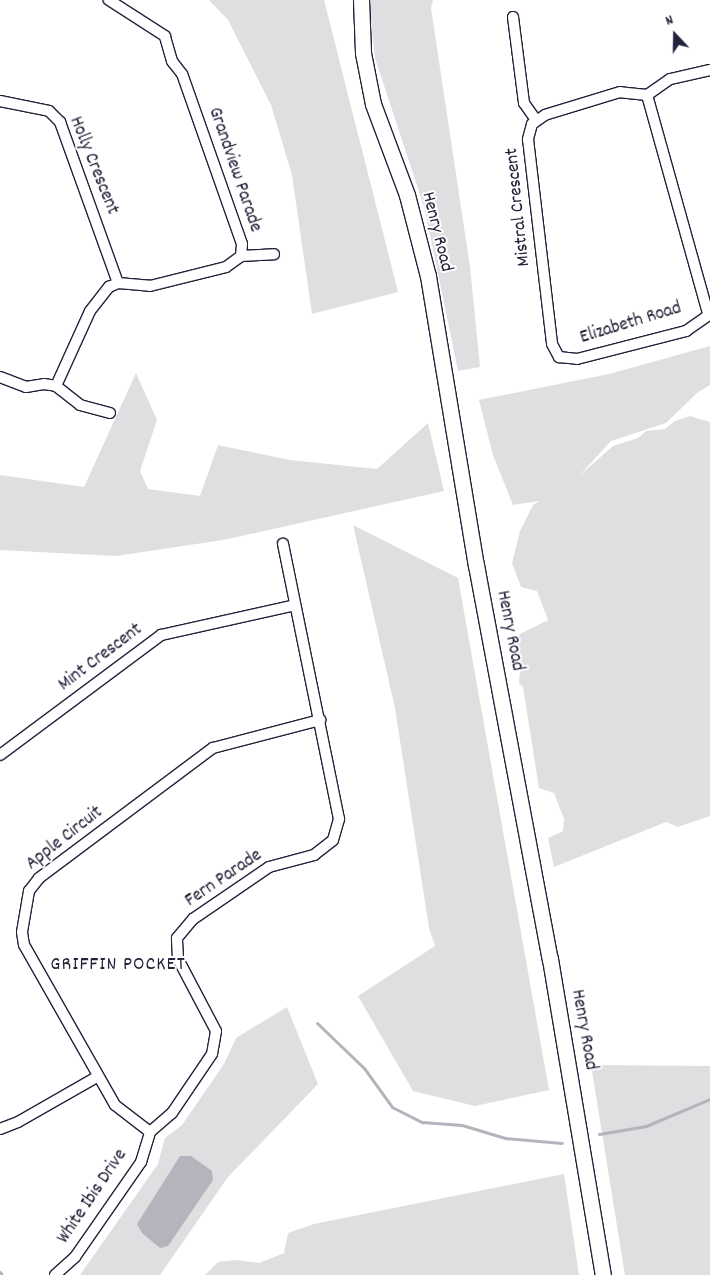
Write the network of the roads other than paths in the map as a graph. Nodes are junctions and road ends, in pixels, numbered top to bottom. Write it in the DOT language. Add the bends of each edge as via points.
graph roads {
  1 [pos="109,0"];
  2 [pos="361,0"];
  3 [pos="513,17"];
  4 [pos="710,70"];
  5 [pos="647,95"];
  6 [pos="0,102"];
  7 [pos="536,120"];
  8 [pos="274,254"];
  9 [pos="241,256"];
  10 [pos="118,282"];
  11 [pos="709,314"];
  12 [pos="559,357"];
  13 [pos="0,377"];
  14 [pos="56,386"];
  15 [pos="110,413"];
  16 [pos="283,544"];
  17 [pos="295,605"];
  18 [pos="320,720"];
  19 [pos="0,755"];
  20 [pos="97,1077"];
  21 [pos="0,1129"];
  22 [pos="150,1132"];
  23 [pos="55,1275"];
  24 [pos="603,1275"];
  1 -- 9 [label="street, Grandview Parade" via="165,36 172,62 182,74 242,244"];
  2 -- 24 [label="main road, Henry Road" via="363,53 373,104 407,195 428,276 474,556 552,968"];
  3 -- 7 [label="street" via="524,103"];
  4 -- 5 [label="street" via="670,79"];
  5 -- 7 [label="street" via="620,92"];
  5 -- 11 [label="street"];
  6 -- 10 [label="street, Holly Crescent" via="49,111 60,122"];
  7 -- 12 [label="street, Mistral Crescent" via="529,129 528,139 552,344"];
  8 -- 9 [label="street"];
  9 -- 10 [label="street, Grandview Parade" via="226,267 150,286"];
  10 -- 14 [label="street" via="109,287 90,311"];
  11 -- 12 [label="street, Elizabeth Road" via="686,330 578,359"];
  13 -- 14 [label="street" via="26,387"];
  14 -- 15 [label="street" via="80,405"];
  16 -- 17 [label="street, Fern Parade"];
  17 -- 18 [label="street, Fern Parade"];
  17 -- 19 [label="street, Mint Crescent" via="160,635"];
  18 -- 20 [label="street, Apple Circuit" via="213,748 39,878 29,891 22,932 24,945"];
  18 -- 22 [label="street, Fern Parade" via="339,819 334,840 314,855 269,867 193,919 177,938 178,959 216,1031 212,1054 172,1113"];
  20 -- 21 [label="street"];
  20 -- 22 [label="street, Apple Circuit" via="115,1105"];
  22 -- 23 [label="street, White Ibis Drive" via="141,1162 75,1257"];
}
